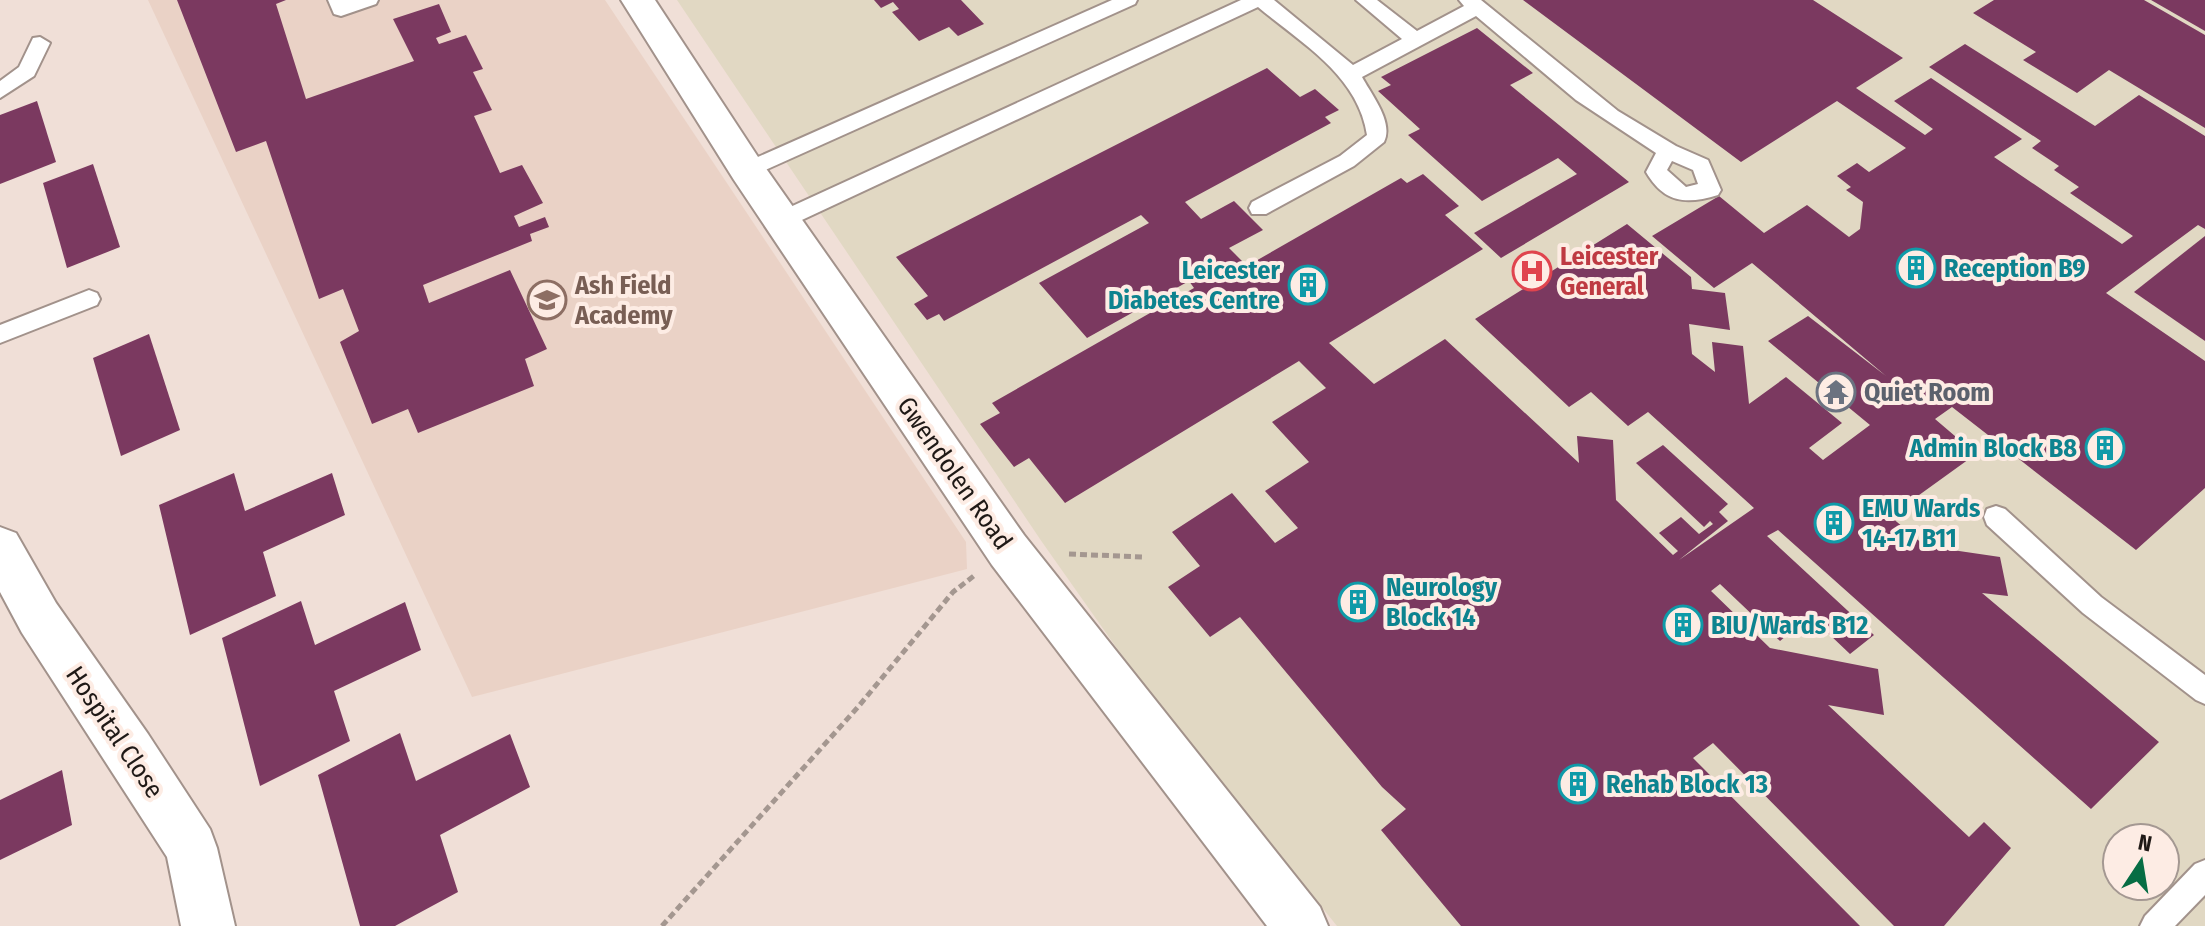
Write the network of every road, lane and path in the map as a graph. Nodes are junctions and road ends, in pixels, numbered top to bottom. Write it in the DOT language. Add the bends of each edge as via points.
graph roads {
  1 [pos="337,0"];
  2 [pos="369,0"];
  3 [pos="638,0"];
  4 [pos="1128,0"];
  5 [pos="1259,0"];
  6 [pos="1365,0"];
  7 [pos="1473,4"];
  8 [pos="1093,6"];
  9 [pos="1415,40"];
  10 [pos="40,43"];
  11 [pos="1351,74"];
  12 [pos="0,91"];
  13 [pos="1667,152"];
  14 [pos="747,170"];
  15 [pos="1259,208"];
  16 [pos="782,220"];
  17 [pos="89,299"];
  18 [pos="0,334"];
  19 [pos="1996,517"];
  20 [pos="0,547"];
  21 [pos="1008,550"];
  22 [pos="1143,557"];
  23 [pos="2205,691"];
  24 [pos="2205,874"];
  25 [pos="208,926"];
  26 [pos="662,926"];
  27 [pos="1301,926"];
  28 [pos="2155,926"];
  1 -- 2 [label="lane" via="341,10"];
  3 -- 14 [label="street, Gwendolen Road"];
  4 -- 8 [label="lane"];
  5 -- 11 [label="lane"];
  5 -- 16 [label="lane"];
  6 -- 9 [label="lane"];
  7 -- 9 [label="lane"];
  7 -- 13 [label="lane" via="1610,118"];
  8 -- 14 [label="lane"];
  9 -- 11 [label="lane"];
  10 -- 12 [label="lane" via="27,71"];
  11 -- 15 [label="lane" via="1374,117 1377,137 1347,161"];
  14 -- 16 [label="street, Gwendolen Road"];
  16 -- 21 [label="street, Gwendolen Road"];
  17 -- 18 [label="lane"];
  19 -- 23 [label="lane" via="2092,605"];
  20 -- 25 [label="street, Hospital Close" via="39,618 191,848"];
  21 -- 22 [label="path"];
  21 -- 26 [label="path" via="953,592"];
  21 -- 27 [label="street, Gwendolen Road"];
  24 -- 28 [label="lane"];
}
